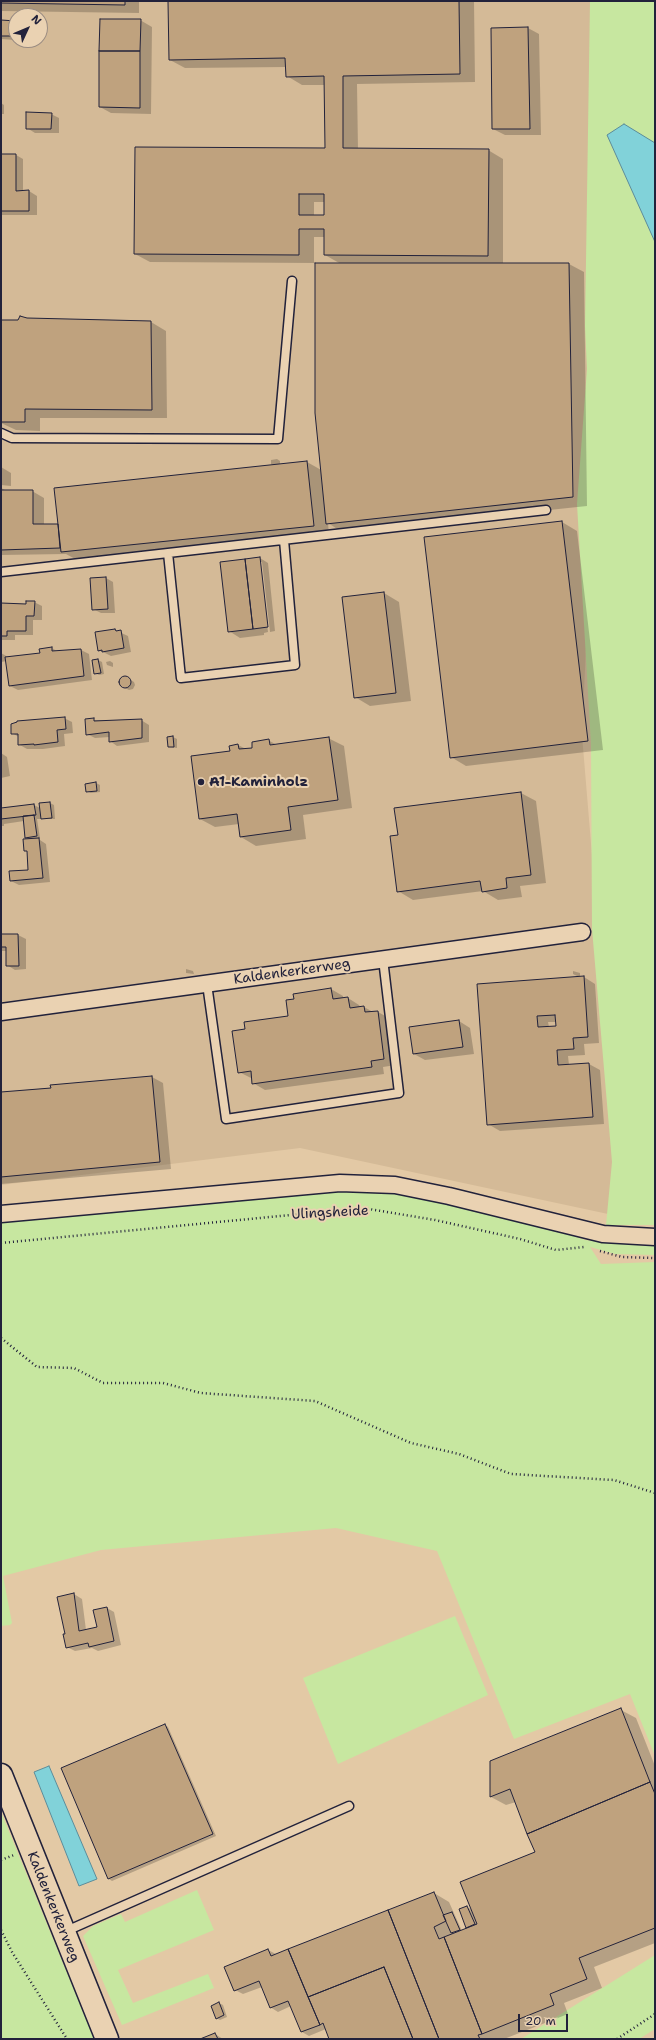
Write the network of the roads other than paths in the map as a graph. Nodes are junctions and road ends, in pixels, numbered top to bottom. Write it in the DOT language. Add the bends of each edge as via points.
graph roads {
  1 [pos="292,281"];
  2 [pos="1,433"];
  3 [pos="546,510"];
  4 [pos="284,540"];
  5 [pos="168,553"];
  6 [pos="1,572"];
  7 [pos="582,932"];
  8 [pos="383,959"];
  9 [pos="207,984"];
  10 [pos="1,1012"];
  11 [pos="1,1214"];
  12 [pos="655,1237"];
  13 [pos="1,1775"];
  14 [pos="349,1806"];
  15 [pos="63,1932"];
  16 [pos="107,2039"];
  1 -- 2 [label="lane" via="278,439 12,438"];
  3 -- 4 [label="lane"];
  4 -- 5 [label="lane"];
  4 -- 5 [label="lane" via="294,665 181,678"];
  5 -- 6 [label="lane"];
  7 -- 8 [label="street, Kaldenkerkerweg"];
  8 -- 9 [label="street, Kaldenkerkerweg"];
  8 -- 9 [label="lane" via="399,1093 226,1119"];
  9 -- 10 [label="street, Kaldenkerkerweg"];
  11 -- 12 [label="street, Ulingsheide" via="340,1183 395,1185 603,1234"];
  13 -- 15 [label="main road, Kaldenkerkerweg"];
  14 -- 15 [label="lane"];
  15 -- 16 [label="main road, Kaldenkerkerweg"];
}
